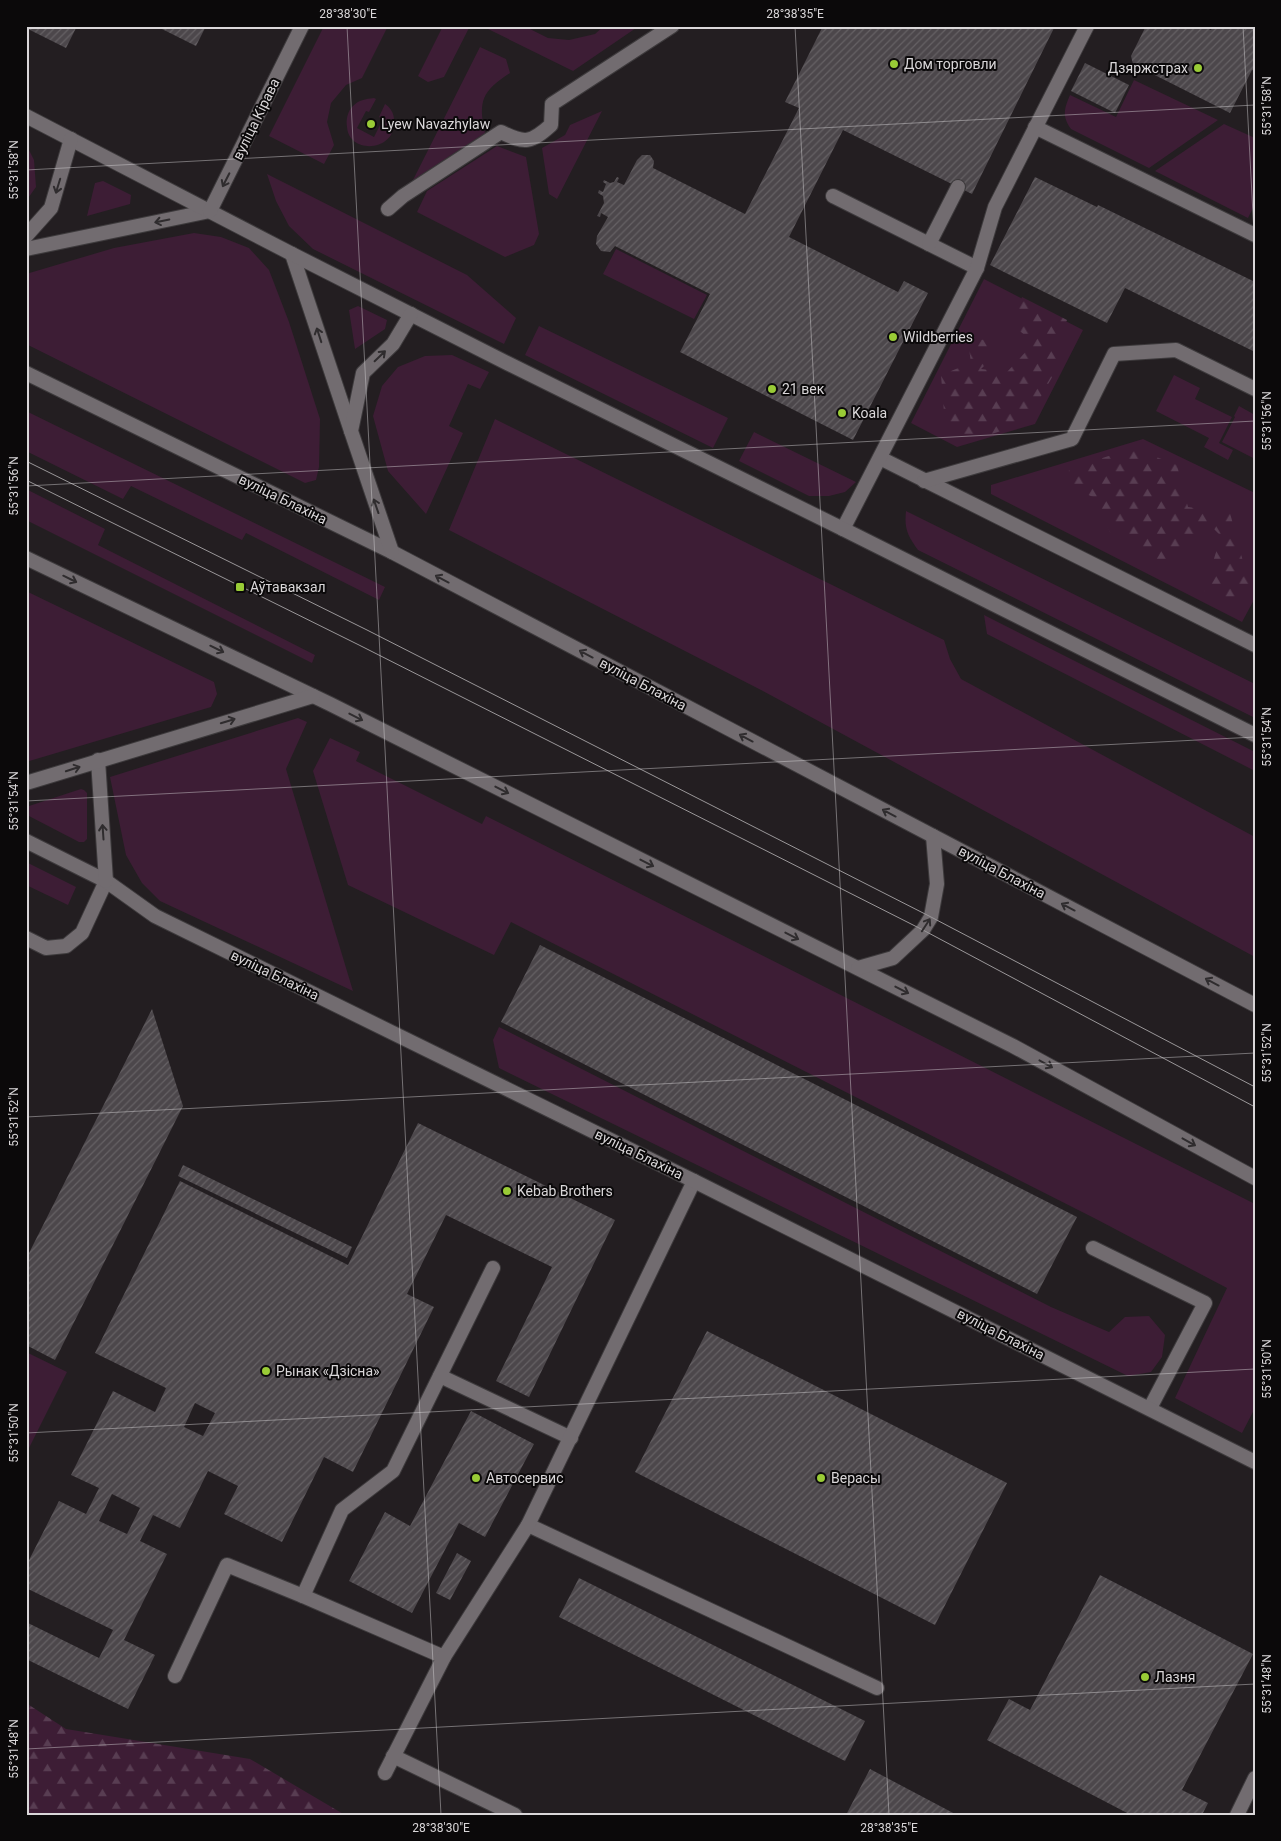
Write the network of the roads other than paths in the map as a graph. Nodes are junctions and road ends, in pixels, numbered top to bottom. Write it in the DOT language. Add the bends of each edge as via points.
graph roads {
  1 [pos="302,26"];
  2 [pos="672,26"];
  3 [pos="1087,26"];
  4 [pos="26,116"];
  5 [pos="1035,127"];
  6 [pos="71,139"];
  7 [pos="958,187"];
  8 [pos="833,196"];
  9 [pos="388,209"];
  10 [pos="210,211"];
  11 [pos="1255,235"];
  12 [pos="26,236"];
  13 [pos="929,244"];
  14 [pos="26,249"];
  15 [pos="292,254"];
  16 [pos="977,268"];
  17 [pos="411,314"];
  18 [pos="26,373"];
  19 [pos="1255,389"];
  20 [pos="351,431"];
  21 [pos="880,458"];
  22 [pos="924,481"];
  23 [pos="843,529"];
  24 [pos="392,552"];
  25 [pos="26,558"];
  26 [pos="1255,645"];
  27 [pos="313,696"];
  28 [pos="1255,735"];
  29 [pos="98,760"];
  30 [pos="26,783"];
  31 [pos="933,836"];
  32 [pos="26,840"];
  33 [pos="106,881"];
  34 [pos="26,938"];
  35 [pos="858,968"];
  36 [pos="1255,1005"];
  37 [pos="1255,1178"];
  38 [pos="694,1181"];
  39 [pos="1093,1248"];
  40 [pos="493,1268"];
  41 [pos="440,1376"];
  42 [pos="1150,1408"];
  43 [pos="570,1438"];
  44 [pos="1255,1462"];
  45 [pos="528,1525"];
  46 [pos="303,1596"];
  47 [pos="444,1658"];
  48 [pos="174,1676"];
  49 [pos="877,1688"];
  50 [pos="393,1756"];
  51 [pos="385,1772"];
  52 [pos="1254,1782"];
  53 [pos="515,1815"];
  54 [pos="1237,1815"];
  1 -- 10 [label="main road, вуліца Кірава, one-way"];
  2 -- 9 [label="main road" via="552,104 551,125 536,138 518,141 501,132"];
  3 -- 5 [label="main road"];
  4 -- 6 [label="main road"];
  5 -- 11 [label="main road"];
  5 -- 16 [label="main road" via="995,206"];
  6 -- 10 [label="main road"];
  6 -- 12 [label="main road, one-way" via="51,208"];
  7 -- 13 [label="main road"];
  8 -- 13 [label="main road"];
  10 -- 14 [label="main road, one-way"];
  10 -- 15 [label="main road"];
  13 -- 16 [label="main road"];
  15 -- 17 [label="main road"];
  20 -- 15 [label="main road, one-way"];
  16 -- 21 [label="main road"];
  20 -- 17 [label="main road, one-way" via="363,373 393,344"];
  17 -- 23 [label="main road"];
  18 -- 24 [label="main road, вуліца Блахіна"];
  19 -- 22 [label="main road" via="1176,350 1114,354 1072,440"];
  24 -- 20 [label="main road, one-way"];
  21 -- 22 [label="main road"];
  21 -- 23 [label="main road"];
  22 -- 26 [label="main road"];
  23 -- 28 [label="main road"];
  31 -- 24 [label="main road, вуліца Блахіна, one-way"];
  25 -- 27 [label="main road, one-way"];
  29 -- 27 [label="main road, one-way"];
  27 -- 35 [label="main road, one-way"];
  30 -- 29 [label="main road, one-way"];
  33 -- 29 [label="main road, one-way"];
  35 -- 31 [label="main road, one-way" via="893,958 923,930 931,917 937,884"];
  36 -- 31 [label="main road, вуліца Блахіна, one-way"];
  32 -- 33 [label="main road, вуліца Блахіна"];
  33 -- 34 [label="main road" via="82,933 66,946 46,948"];
  33 -- 38 [label="main road, вуліца Блахіна" via="155,916"];
  35 -- 37 [label="main road, one-way" via="1012,1046"];
  38 -- 42 [label="main road, вуліца Блахіна"];
  38 -- 43 [label="main road"];
  39 -- 42 [label="main road" via="1205,1303"];
  40 -- 41 [label="main road"];
  41 -- 43 [label="main road"];
  41 -- 46 [label="main road" via="393,1472 342,1510"];
  42 -- 44 [label="main road, вуліца Блахіна"];
  43 -- 45 [label="main road"];
  45 -- 47 [label="main road"];
  45 -- 49 [label="main road"];
  46 -- 47 [label="main road"];
  46 -- 48 [label="main road" via="227,1565"];
  47 -- 50 [label="main road"];
  50 -- 51 [label="main road"];
  50 -- 53 [label="main road"];
  52 -- 54 [label="main road"];
}
